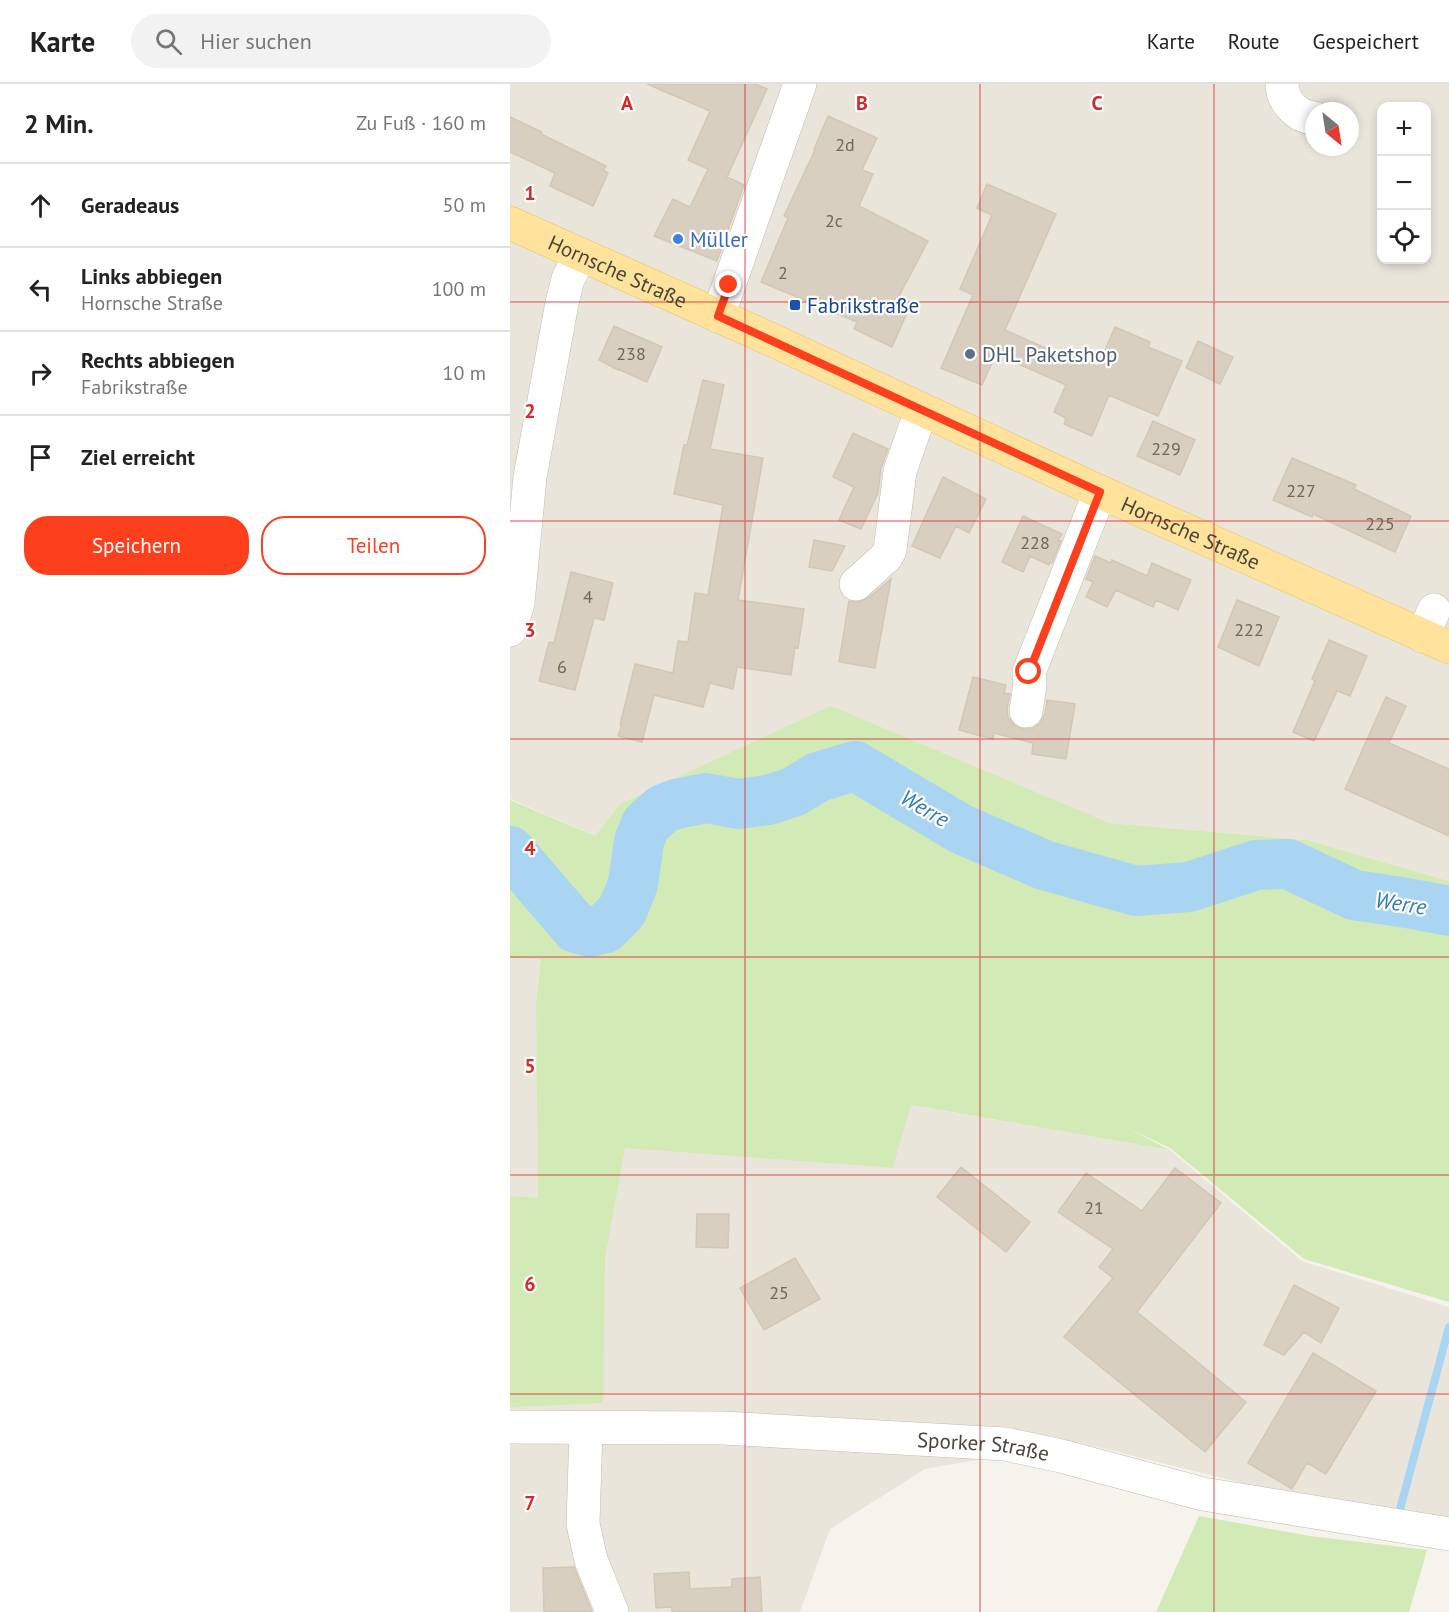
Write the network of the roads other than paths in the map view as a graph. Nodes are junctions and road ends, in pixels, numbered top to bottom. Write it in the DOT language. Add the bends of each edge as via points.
graph roads {
  1 [pos="800,84"];
  2 [pos="1282,84"];
  3 [pos="1305,116"];
  4 [pos="510,223"];
  5 [pos="580,255"];
  6 [pos="718,316"];
  7 [pos="923,411"];
  8 [pos="1100,492"];
  9 [pos="856,584"];
  10 [pos="510,630"];
  11 [pos="1424,638"];
  12 [pos="1026,711"];
  13 [pos="510,1427"];
  14 [pos="586,1428"];
  15 [pos="1449,1533"];
  16 [pos="612,1612"];
  1 -- 6 [label="street"];
  2 -- 3 [label="street" via="1290,108"];
  4 -- 5 [label="main road, Hornsche Straße"];
  5 -- 6 [label="main road, Hornsche Straße"];
  5 -- 10 [label="street" via="562,303 530,477 518,603"];
  6 -- 7 [label="main road, Hornsche Straße"];
  7 -- 8 [label="main road, Hornsche Straße"];
  7 -- 9 [label="street" via="900,471 890,550"];
  8 -- 11 [label="main road, Hornsche Straße"];
  8 -- 12 [label="street" via="1029,672"];
  13 -- 14 [label="street, Sporker Straße"];
  14 -- 15 [label="street, Sporker Straße" via="723,1428 1005,1444 1203,1494"];
  14 -- 16 [label="street" via="583,1524 591,1560"];
}
